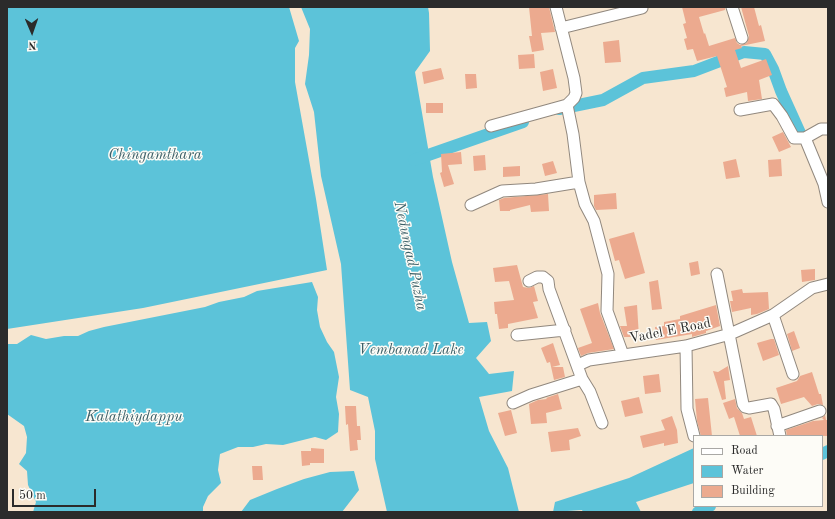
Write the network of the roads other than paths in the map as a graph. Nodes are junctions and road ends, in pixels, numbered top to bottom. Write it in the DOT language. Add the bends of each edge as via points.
graph roads {
  1 [pos="556,7"];
  2 [pos="644,7"];
  3 [pos="732,7"];
  4 [pos="561,28"];
  5 [pos="742,38"];
  6 [pos="568,108"];
  7 [pos="740,110"];
  8 [pos="491,126"];
  9 [pos="828,129"];
  10 [pos="805,138"];
  11 [pos="579,182"];
  12 [pos="828,202"];
  13 [pos="471,205"];
  14 [pos="717,274"];
  15 [pos="529,281"];
  16 [pos="828,284"];
  17 [pos="773,315"];
  18 [pos="565,330"];
  19 [pos="730,334"];
  20 [pos="517,335"];
  21 [pos="686,346"];
  22 [pos="623,355"];
  23 [pos="578,365"];
  24 [pos="794,374"];
  25 [pos="582,379"];
  26 [pos="513,403"];
  27 [pos="820,411"];
  28 [pos="602,423"];
  29 [pos="778,431"];
  30 [pos="694,435"];
  1 -- 4 [label="street"];
  2 -- 4 [label="street"];
  3 -- 5 [label="street"];
  4 -- 6 [label="street" via="576,93"];
  6 -- 8 [label="street"];
  6 -- 11 [label="street"];
  7 -- 10 [label="street" via="773,104 794,138"];
  9 -- 10 [label="street" via="821,129"];
  10 -- 12 [label="street" via="824,184"];
  11 -- 13 [label="street" via="502,191"];
  11 -- 22 [label="street" via="601,246 608,274 607,311"];
  14 -- 19 [label="street"];
  15 -- 18 [label="street" via="543,277 548,281"];
  16 -- 17 [label="street, Vadel E Road" via="812,288"];
  17 -- 19 [label="street, Vadel E Road"];
  17 -- 24 [label="street"];
  18 -- 20 [label="street"];
  18 -- 23 [label="street"];
  19 -- 21 [label="street, Vadel E Road"];
  19 -- 29 [label="street" via="743,404 749,408 771,404"];
  21 -- 22 [label="street, Vadel E Road"];
  21 -- 30 [label="street" via="687,408"];
  22 -- 23 [label="street, Vadel E Road" via="589,360"];
  23 -- 25 [label="street"];
  25 -- 26 [label="street"];
  25 -- 28 [label="street"];
  27 -- 29 [label="street"];
}
